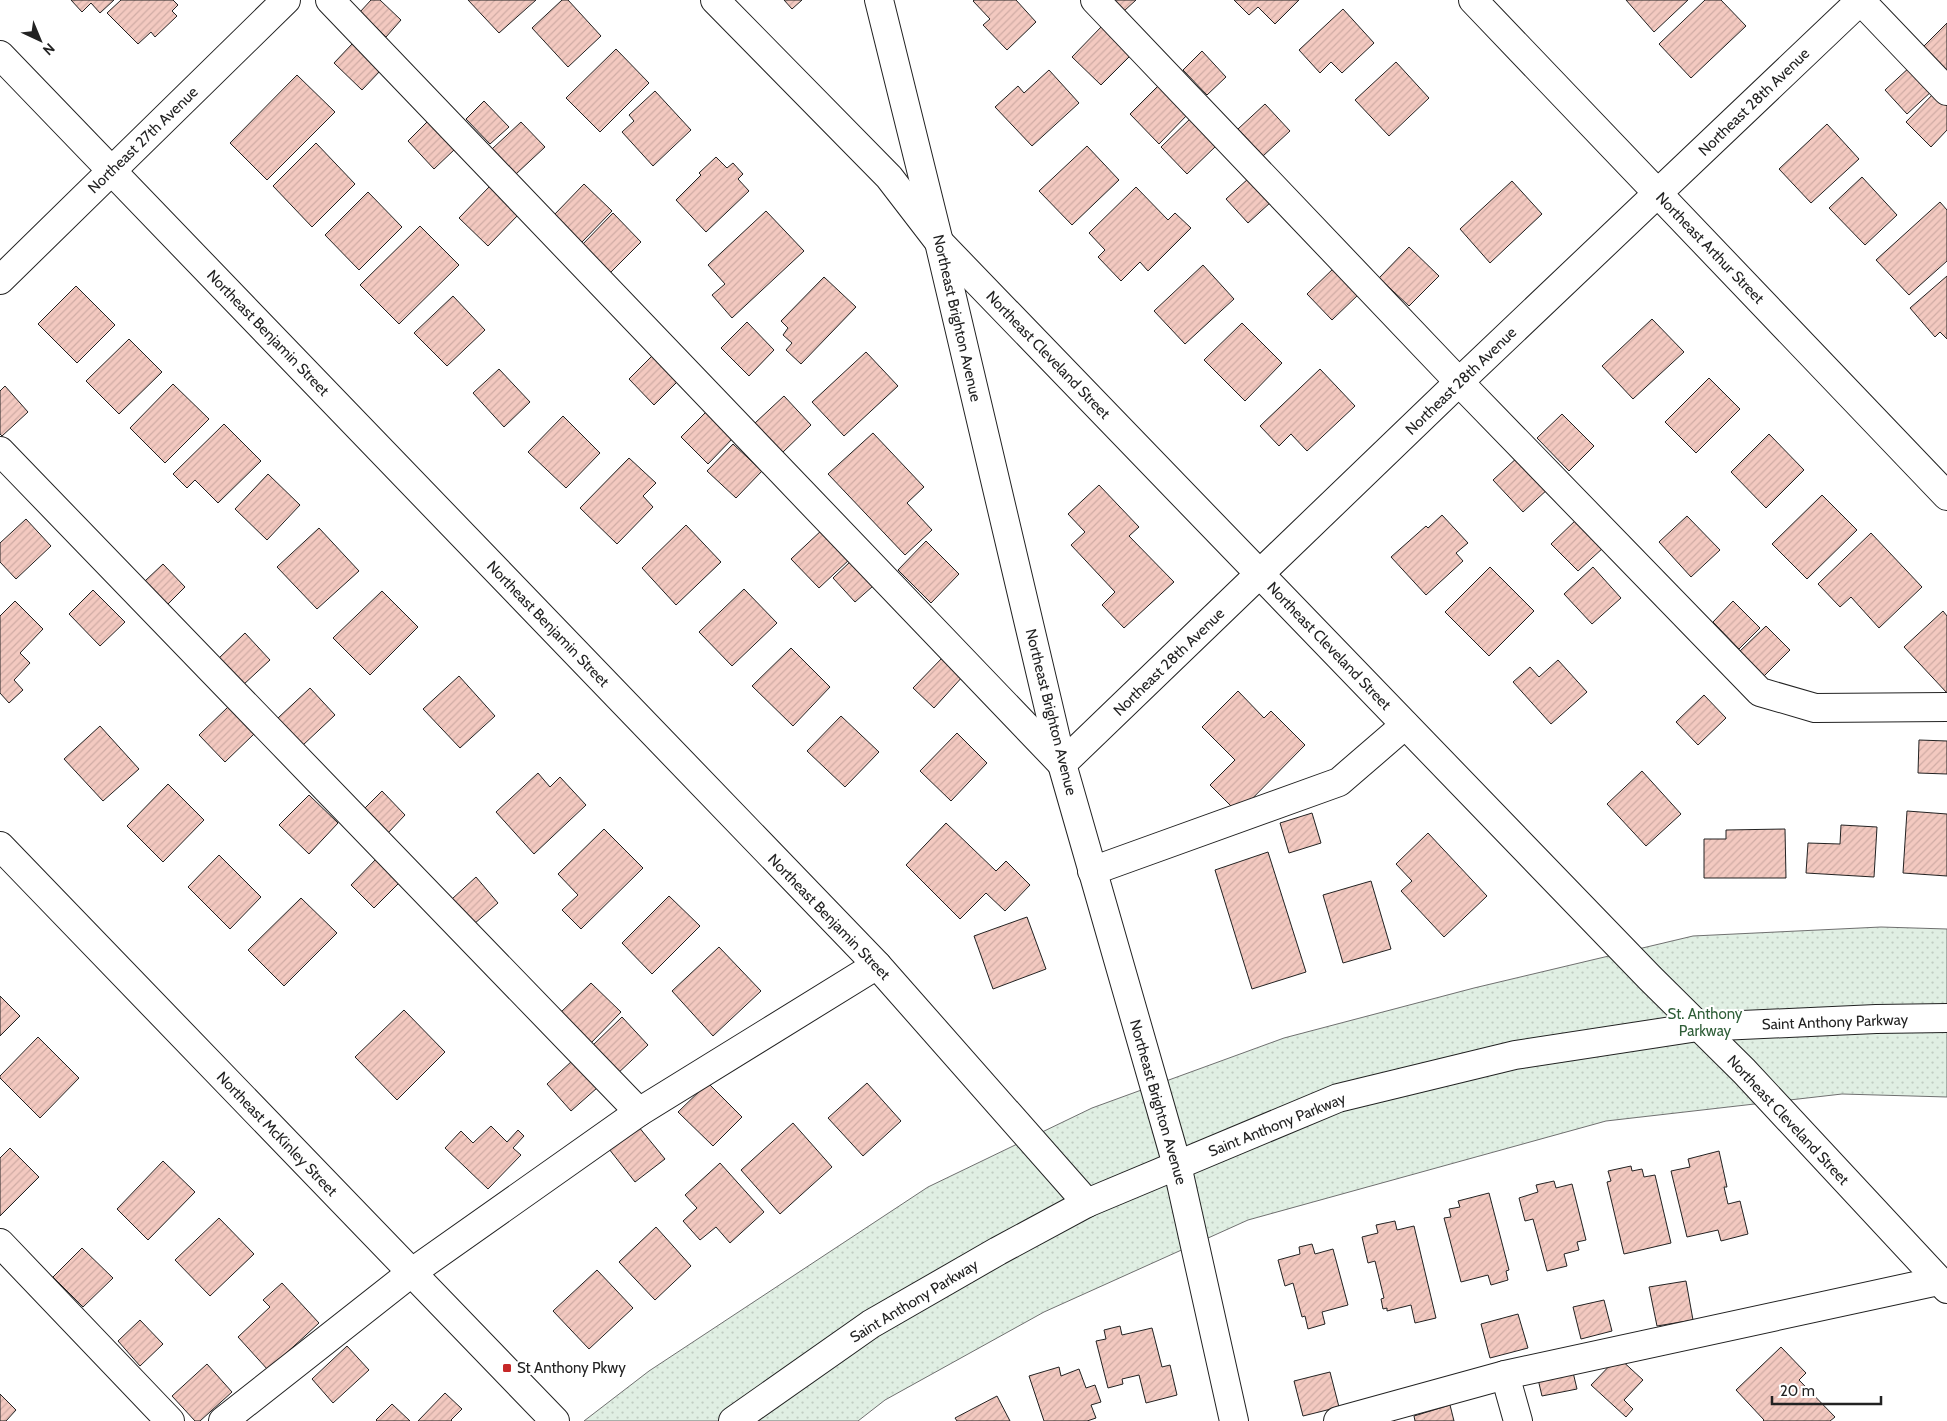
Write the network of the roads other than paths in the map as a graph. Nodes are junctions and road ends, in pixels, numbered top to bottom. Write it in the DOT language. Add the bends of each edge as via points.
graph roads {
  1 [pos="286,0"];
  2 [pos="330,0"];
  3 [pos="715,0"];
  4 [pos="879,0"];
  5 [pos="1095,0"];
  6 [pos="1473,0"];
  7 [pos="1861,0"];
  8 [pos="0,55"];
  9 [pos="1947,91"];
  10 [pos="112,171"];
  11 [pos="1658,194"];
  12 [pos="939,242"];
  13 [pos="0,280"];
  14 [pos="1459,382"];
  15 [pos="0,451"];
  16 [pos="1947,496"];
  17 [pos="1260,574"];
  18 [pos="1947,707"];
  19 [pos="1405,725"];
  20 [pos="1062,764"];
  21 [pos="0,846"];
  22 [pos="1092,871"];
  23 [pos="877,965"];
  24 [pos="1947,1018"];
  25 [pos="1698,1027"];
  26 [pos="639,1112"];
  27 [pos="1177,1165"];
  28 [pos="1087,1203"];
  29 [pos="0,1243"];
  30 [pos="412,1272"];
  31 [pos="1943,1285"];
  32 [pos="1505,1375"];
  33 [pos="170,1421"];
  34 [pos="223,1421"];
  35 [pos="555,1421"];
  36 [pos="733,1421"];
  37 [pos="1234,1421"];
  38 [pos="1338,1421"];
  39 [pos="1518,1421"];
  1 -- 10 [label="street, Northeast 27th Avenue"];
  2 -- 20 [label="street"];
  3 -- 12 [label="street, Northeast Cleveland Street" via="889,178"];
  4 -- 12 [label="street, Northeast Brighton Avenue"];
  5 -- 14 [label="street"];
  6 -- 11 [label="street, Northeast Arthur Street"];
  7 -- 9 [label="street"];
  7 -- 11 [label="street, Northeast 28th Avenue"];
  8 -- 10 [label="street, Northeast Benjamin Street"];
  10 -- 13 [label="street, Northeast 27th Avenue"];
  10 -- 23 [label="street, Northeast Benjamin Street"];
  11 -- 14 [label="street, Northeast 28th Avenue"];
  11 -- 16 [label="street, Northeast Arthur Street"];
  12 -- 17 [label="street, Northeast Cleveland Street"];
  12 -- 20 [label="street, Northeast Brighton Avenue"];
  14 -- 17 [label="street, Northeast 28th Avenue"];
  14 -- 18 [label="street" via="1760,692 1815,708"];
  15 -- 26 [label="street"];
  17 -- 19 [label="street, Northeast Cleveland Street"];
  17 -- 20 [label="street, Northeast 28th Avenue"];
  19 -- 22 [label="street" via="1339,782"];
  19 -- 25 [label="street, Northeast Cleveland Street"];
  20 -- 22 [label="street, Northeast Brighton Avenue"];
  21 -- 30 [label="street, Northeast McKinley Street"];
  22 -- 27 [label="street, Northeast Brighton Avenue"];
  23 -- 26 [label="street"];
  23 -- 28 [label="street, Northeast Benjamin Street"];
  24 -- 25 [label="street, Saint Anthony Parkway"];
  25 -- 27 [label="street, Saint Anthony Parkway" via="1515,1055 1338,1098"];
  25 -- 31 [label="street, Northeast Cleveland Street" via="1744,1071"];
  26 -- 30 [label="street"];
  27 -- 28 [label="street, Saint Anthony Parkway"];
  27 -- 37 [label="street, Northeast Brighton Avenue"];
  28 -- 36 [label="street, Saint Anthony Parkway" via="871,1324"];
  29 -- 33 [label="street"];
  30 -- 34 [label="street"];
  30 -- 35 [label="street, Northeast McKinley Street"];
  31 -- 32 [label="street"];
  32 -- 38 [label="street"];
  32 -- 39 [label="street"];
}
